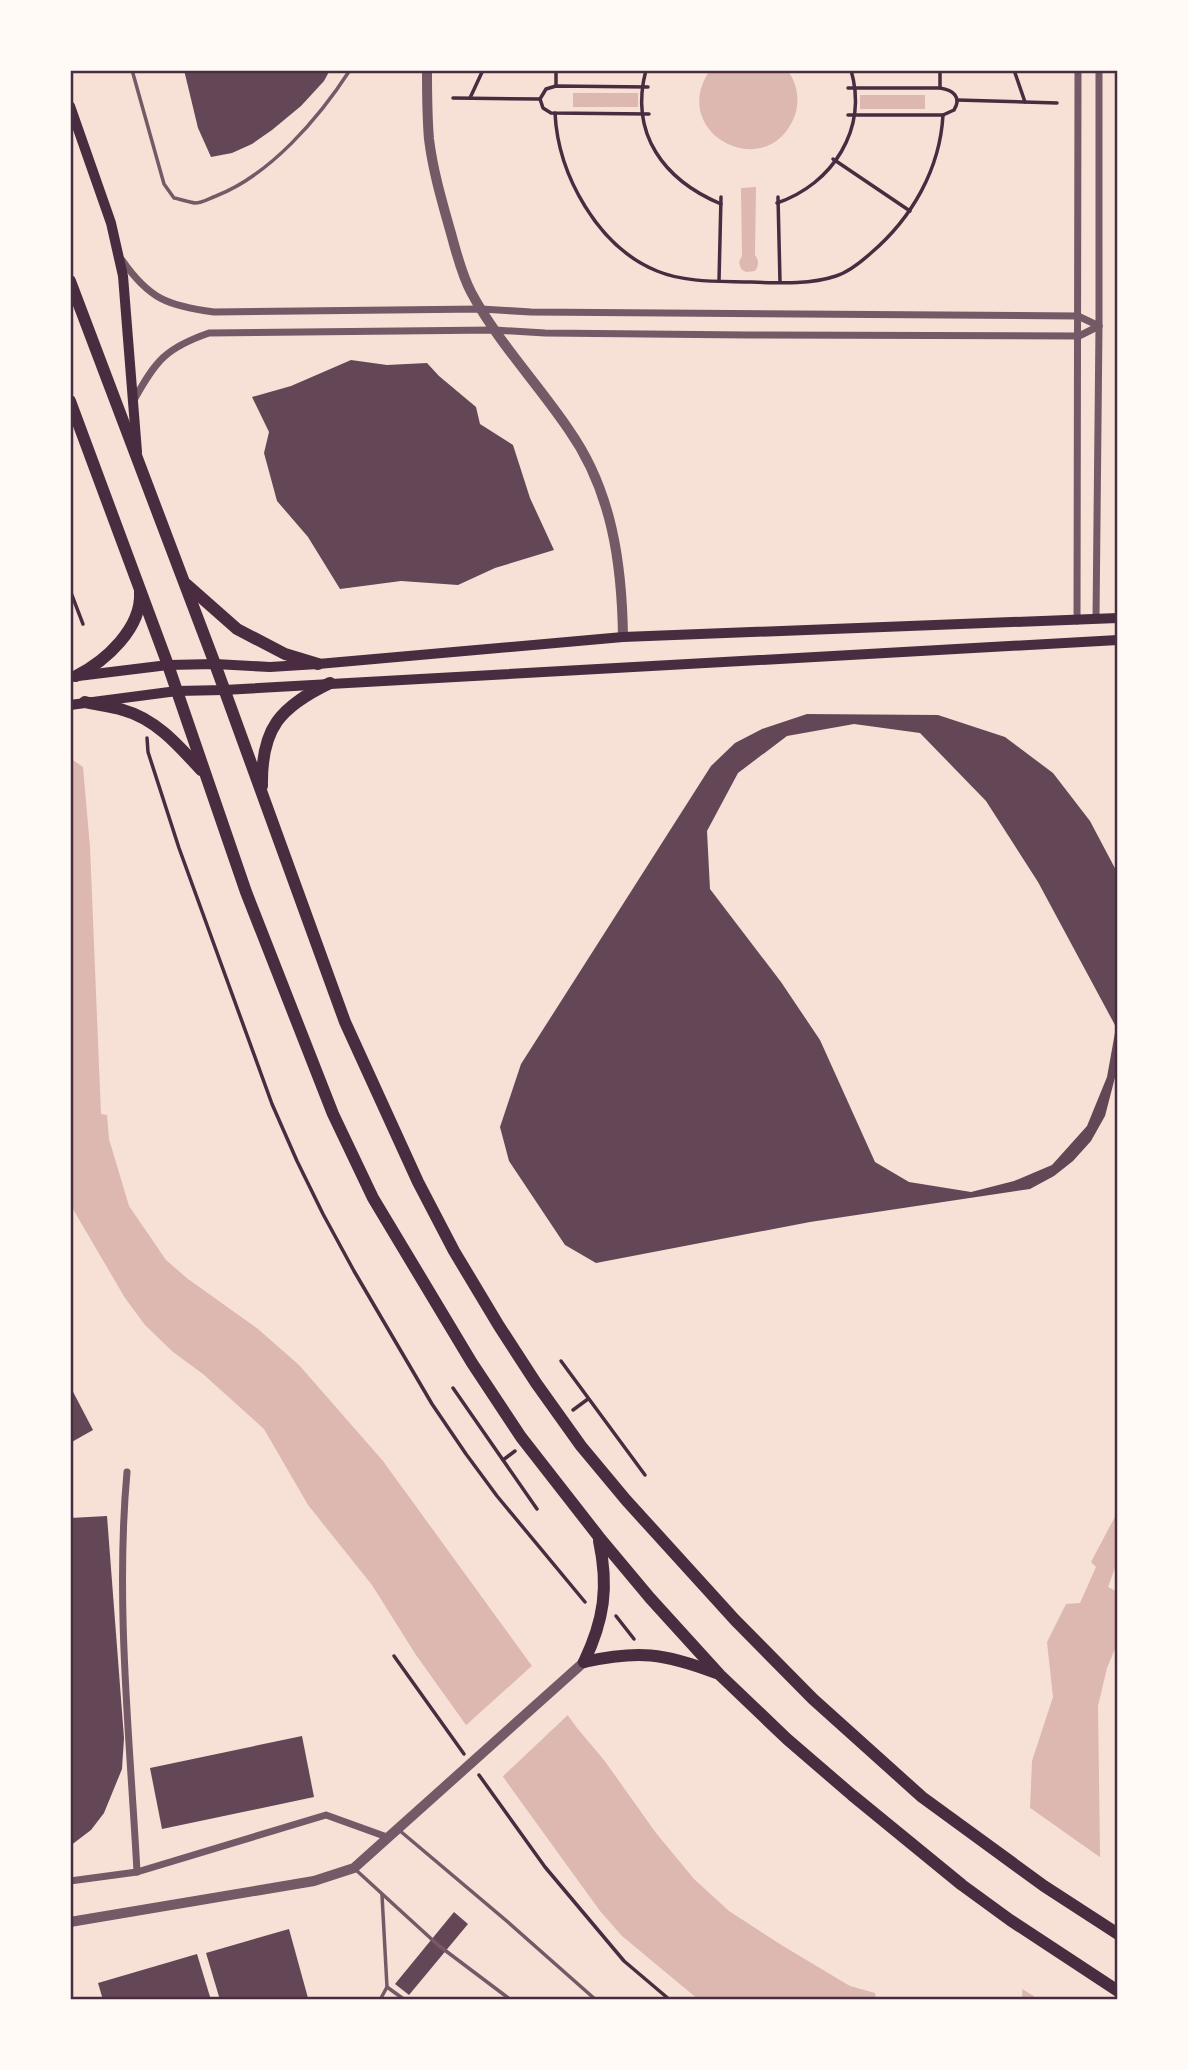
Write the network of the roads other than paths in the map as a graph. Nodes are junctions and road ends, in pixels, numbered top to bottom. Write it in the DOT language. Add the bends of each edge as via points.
graph roads {
  1 [pos="132,70"];
  2 [pos="350,70"];
  3 [pos="427,70"];
  4 [pos="1078,70"];
  5 [pos="1099,70"];
  6 [pos="70,106"];
  7 [pos="118,253"];
  8 [pos="70,281"];
  9 [pos="481,309"];
  10 [pos="1078,316"];
  11 [pos="1099,326"];
  12 [pos="495,330"];
  13 [pos="1079,335"];
  14 [pos="70,401"];
  15 [pos="134,401"];
  16 [pos="138,459"];
  17 [pos="184,582"];
  18 [pos="139,584"];
  19 [pos="1118,618"];
  20 [pos="1096,620"];
  21 [pos="1077,621"];
  22 [pos="624,637"];
  23 [pos="1118,640"];
  24 [pos="215,664"];
  25 [pos="318,664"];
  26 [pos="168,665"];
  27 [pos="73,676"];
  28 [pos="330,683"];
  29 [pos="224,690"];
  30 [pos="177,691"];
  31 [pos="85,702"];
  32 [pos="70,705"];
  33 [pos="206,776"];
  34 [pos="262,797"];
  35 [pos="127,1472"];
  36 [pos="598,1537"];
  37 [pos="584,1662"];
  38 [pos="720,1675"];
  39 [pos="397,1828"];
  40 [pos="387,1837"];
  41 [pos="354,1868"];
  42 [pos="136,1872"];
  43 [pos="70,1881"];
  44 [pos="382,1894"];
  45 [pos="70,1922"];
  46 [pos="1118,1934"];
  47 [pos="387,1987"];
  48 [pos="1118,1991"];
  49 [pos="380,2000"];
  50 [pos="405,2000"];
  51 [pos="511,2000"];
  52 [pos="596,2000"];
  1 -- 2 [label="lane" via="164,184 174,198 197,203 226,192 261,170 331,99"];
  3 -- 9 [label="street" via="435,175 461,269"];
  4 -- 10 [label="street"];
  5 -- 11 [label="street"];
  6 -- 7 [label="main road"];
  7 -- 9 [label="street" via="148,290 166,303 186,308 239,313"];
  7 -- 15 [label="main road"];
  8 -- 16 [label="main road"];
  9 -- 10 [label="street"];
  9 -- 12 [label="street"];
  10 -- 11 [label="street"];
  10 -- 13 [label="street"];
  11 -- 13 [label="street"];
  11 -- 20 [label="street"];
  12 -- 13 [label="street"];
  12 -- 15 [label="street" via="209,333 163,355"];
  12 -- 22 [label="street" via="593,468 613,532"];
  13 -- 21 [label="street"];
  14 -- 18 [label="main road"];
  15 -- 16 [label="main road"];
  16 -- 17 [label="main road"];
  17 -- 24 [label="main road"];
  17 -- 25 [label="main road" via="237,629 285,654"];
  18 -- 26 [label="main road"];
  18 -- 27 [label="main road" via="137,613 124,637 87,670"];
  19 -- 20 [label="main road"];
  20 -- 21 [label="main road"];
  21 -- 22 [label="main road"];
  22 -- 25 [label="main road"];
  23 -- 28 [label="main road"];
  24 -- 25 [label="main road"];
  24 -- 26 [label="main road"];
  24 -- 29 [label="main road"];
  26 -- 27 [label="main road"];
  26 -- 30 [label="main road"];
  28 -- 29 [label="main road"];
  28 -- 34 [label="main road" via="304,696 275,721 266,745"];
  29 -- 30 [label="main road"];
  29 -- 34 [label="main road"];
  30 -- 31 [label="main road"];
  30 -- 33 [label="main road"];
  31 -- 32 [label="main road"];
  31 -- 33 [label="main road" via="124,710 152,723"];
  33 -- 36 [label="main road" via="303,1040 373,1198 514,1427"];
  34 -- 46 [label="main road" via="345,1022 412,1170 499,1326 581,1446 735,1620 813,1699 922,1797"];
  35 -- 42 [label="street" via="124,1638"];
  36 -- 37 [label="main road" via="604,1597 597,1632"];
  36 -- 38 [label="main road"];
  37 -- 38 [label="main road" via="657,1655"];
  37 -- 39 [label="street"];
  38 -- 48 [label="main road" via="787,1739 962,1885"];
  39 -- 40 [label="street"];
  39 -- 52 [label="lane"];
  40 -- 41 [label="street"];
  40 -- 42 [label="street" via="326,1815"];
  41 -- 44 [label="lane"];
  41 -- 45 [label="street" via="314,1881"];
  42 -- 43 [label="street"];
  44 -- 47 [label="lane"];
  44 -- 51 [label="lane" via="438,1945"];
  47 -- 49 [label="lane"];
  47 -- 50 [label="lane"];
}
